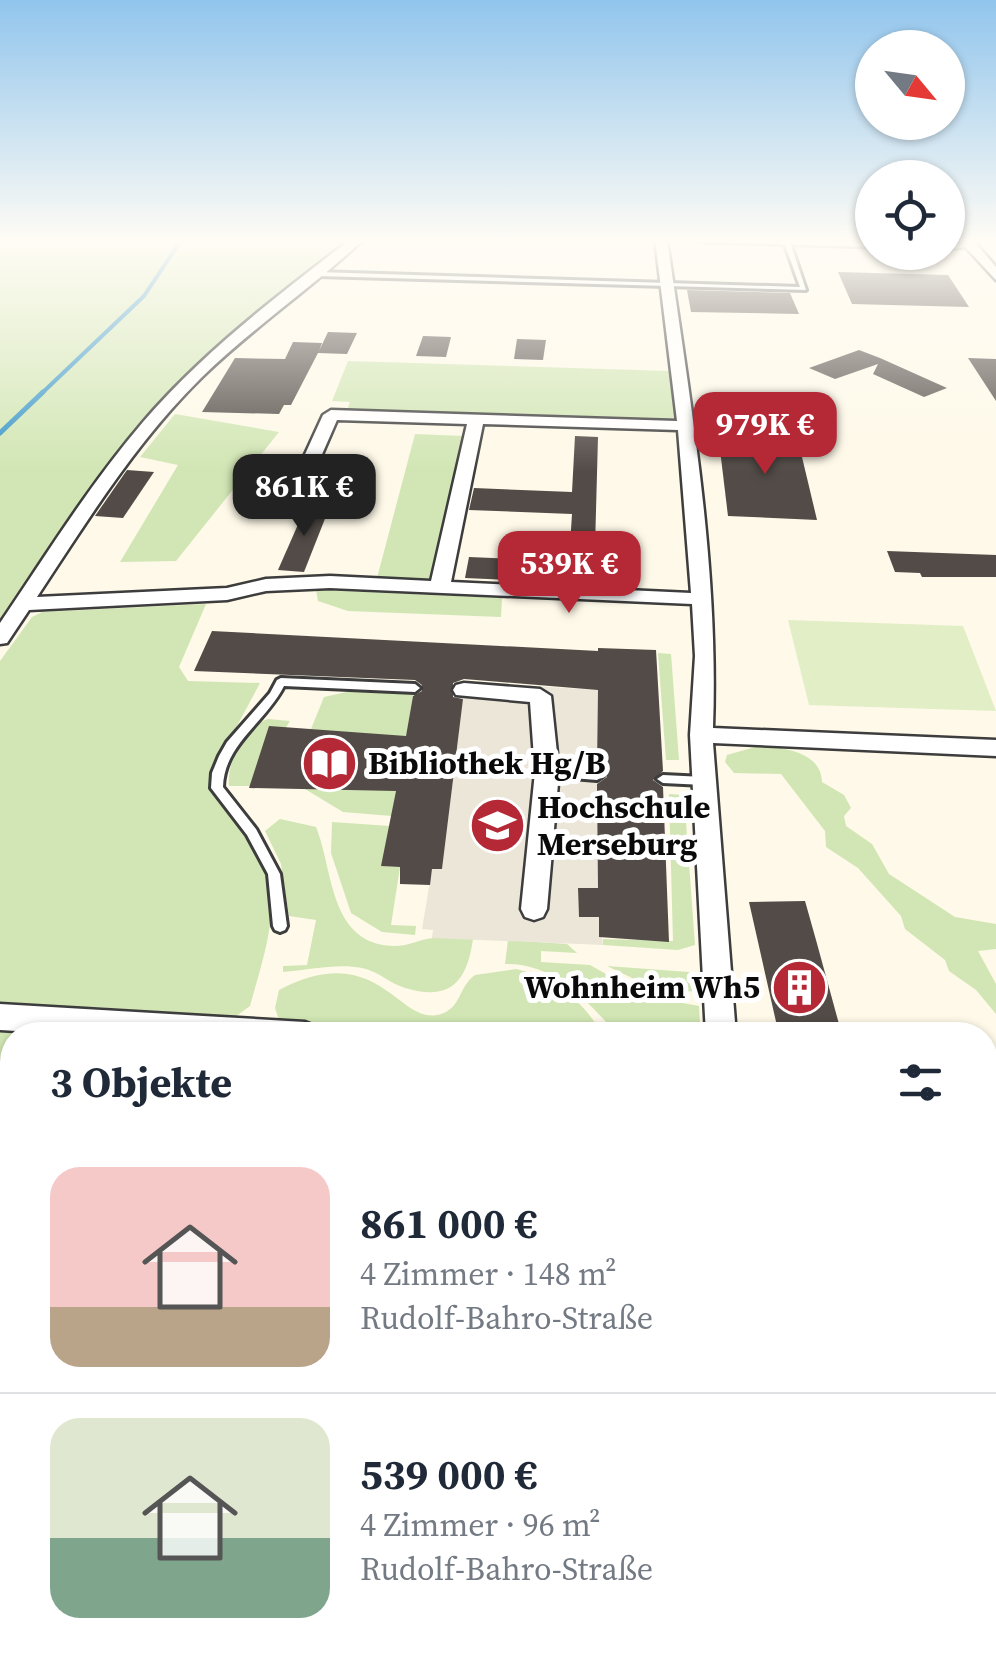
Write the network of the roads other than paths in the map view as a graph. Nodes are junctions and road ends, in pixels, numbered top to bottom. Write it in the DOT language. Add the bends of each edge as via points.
graph roads {
  1 [pos="270,317"];
  2 [pos="672,317"];
  3 [pos="476,420"];
  4 [pos="685,426"];
  5 [pos="294,498"];
  6 [pos="440,586"];
  7 [pos="701,599"];
  8 [pos="23,604"];
  9 [pos="0,638"];
  10 [pos="415,688"];
  11 [pos="464,690"];
  12 [pos="700,736"];
  13 [pos="996,748"];
  14 [pos="547,772"];
  15 [pos="597,776"];
  16 [pos="663,779"];
  17 [pos="704,781"];
  18 [pos="534,910"];
  19 [pos="280,926"];
  20 [pos="0,1017"];
  21 [pos="85,1022"];
  22 [pos="721,1022"];
  1 -- 8 [label="street" via="149,425"];
  2 -- 4 [label="street"];
  3 -- 4 [label="street"];
  3 -- 5 [label="street" via="331,415"];
  3 -- 6 [label="street"];
  4 -- 7 [label="street"];
  6 -- 7 [label="street"];
  6 -- 8 [label="street" via="266,585 226,594"];
  7 -- 12 [label="street"];
  8 -- 9 [label="street"];
  10 -- 19 [label="lane" via="281,682 274,701 253,718 220,766 216,788 252,832 274,874"];
  11 -- 14 [label="street" via="540,696"];
  12 -- 13 [label="street"];
  12 -- 17 [label="street"];
  14 -- 15 [label="lane"];
  14 -- 18 [label="street"];
  16 -- 17 [label="lane"];
  17 -- 22 [label="street"];
  20 -- 21 [label="street"];
}
